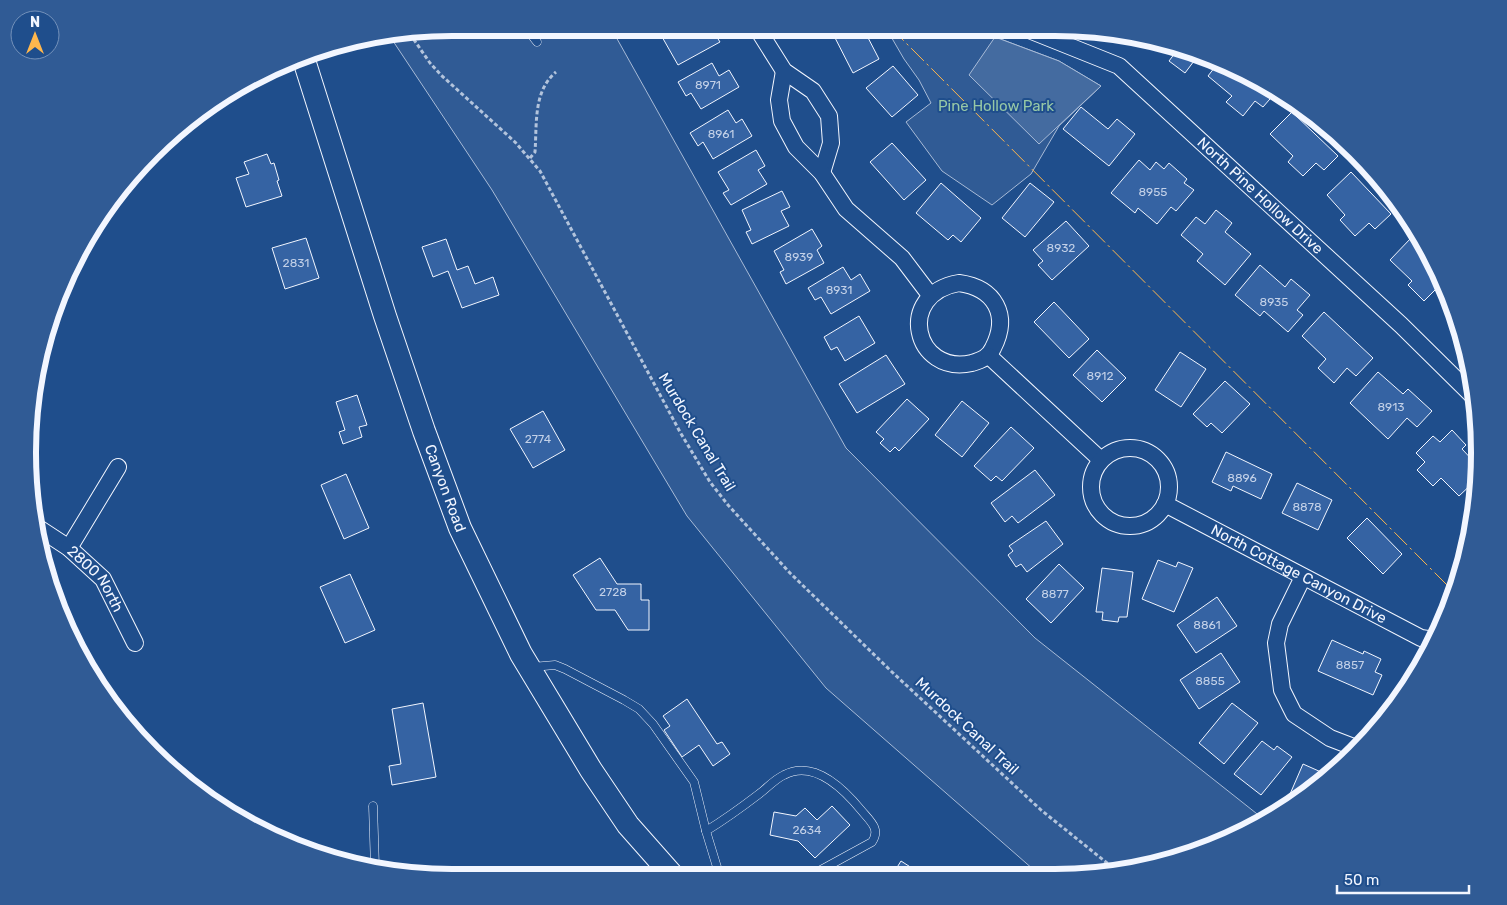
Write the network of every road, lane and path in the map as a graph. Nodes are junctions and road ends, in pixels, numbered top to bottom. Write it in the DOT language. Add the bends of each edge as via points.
graph roads {
  1 [pos="532,36"];
  2 [pos="762,36"];
  3 [pos="1044,36"];
  4 [pos="413,38"];
  5 [pos="536,42"];
  6 [pos="305,63"];
  7 [pos="784,70"];
  8 [pos="556,72"];
  9 [pos="530,158"];
  10 [pos="822,173"];
  11 [pos="930,295"];
  12 [pos="989,356"];
  13 [pos="1466,389"];
  14 [pos="1101,460"];
  15 [pos="118,468"];
  16 [pos="1165,504"];
  17 [pos="44,531"];
  18 [pos="69,548"];
  19 [pos="1303,577"];
  20 [pos="1427,639"];
  21 [pos="135,642"];
  22 [pos="529,668"];
  23 [pos="1350,746"];
  24 [pos="373,806"];
  25 [pos="706,832"];
  26 [pos="375,862"];
  27 [pos="1110,865"];
  28 [pos="667,869"];
  29 [pos="718,869"];
  30 [pos="823,869"];
  1 -- 5 [label="lane"];
  2 -- 7 [label="street"];
  3 -- 13 [label="street, North Pine Hollow Drive" via="1118,66 1401,325"];
  4 -- 9 [label="path, Murdock Canal Trail" via="441,75"];
  6 -- 22 [label="main road, Canyon Road" via="424,431 460,528"];
  7 -- 10 [label="street" via="780,100 782,121 796,147"];
  7 -- 10 [label="street" via="813,91 828,116 831,143"];
  8 -- 9 [label="path" via="543,85 539,98 535,152"];
  9 -- 27 [label="path, Murdock Canal Trail" via="551,189 680,432 728,505 790,573 892,672 1042,810"];
  10 -- 11 [label="street" via="846,209 902,258"];
  11 -- 12 [label="street" via="918,321 924,345 934,356 962,365"];
  11 -- 12 [label="street" via="946,285 959,283 973,285 989,294 997,306 1001,322 999,336"];
  12 -- 14 [label="street"];
  14 -- 16 [label="street" via="1122,448 1146,451 1160,463 1169,480"];
  14 -- 16 [label="street" via="1094,472 1092,498 1108,519 1120,525 1134,526 1158,515"];
  15 -- 18 [label="street"];
  16 -- 19 [label="street, North Cottage Canyon Drive"];
  17 -- 18 [label="street, 2800 North"];
  18 -- 21 [label="street, 2800 North" via="103,579"];
  19 -- 20 [label="street, North Cottage Canyon Drive"];
  19 -- 23 [label="street" via="1280,624 1276,643 1282,690 1294,714 1330,738"];
  22 -- 25 [label="lane" via="556,665 624,700 647,717 694,782"];
  22 -- 28 [label="main road, Canyon Road" via="628,825"];
  24 -- 26 [label="lane"];
  25 -- 29 [label="lane"];
  25 -- 30 [label="lane" via="782,776 800,770 813,772 836,784 852,800 871,822 876,836 872,842"];
}
